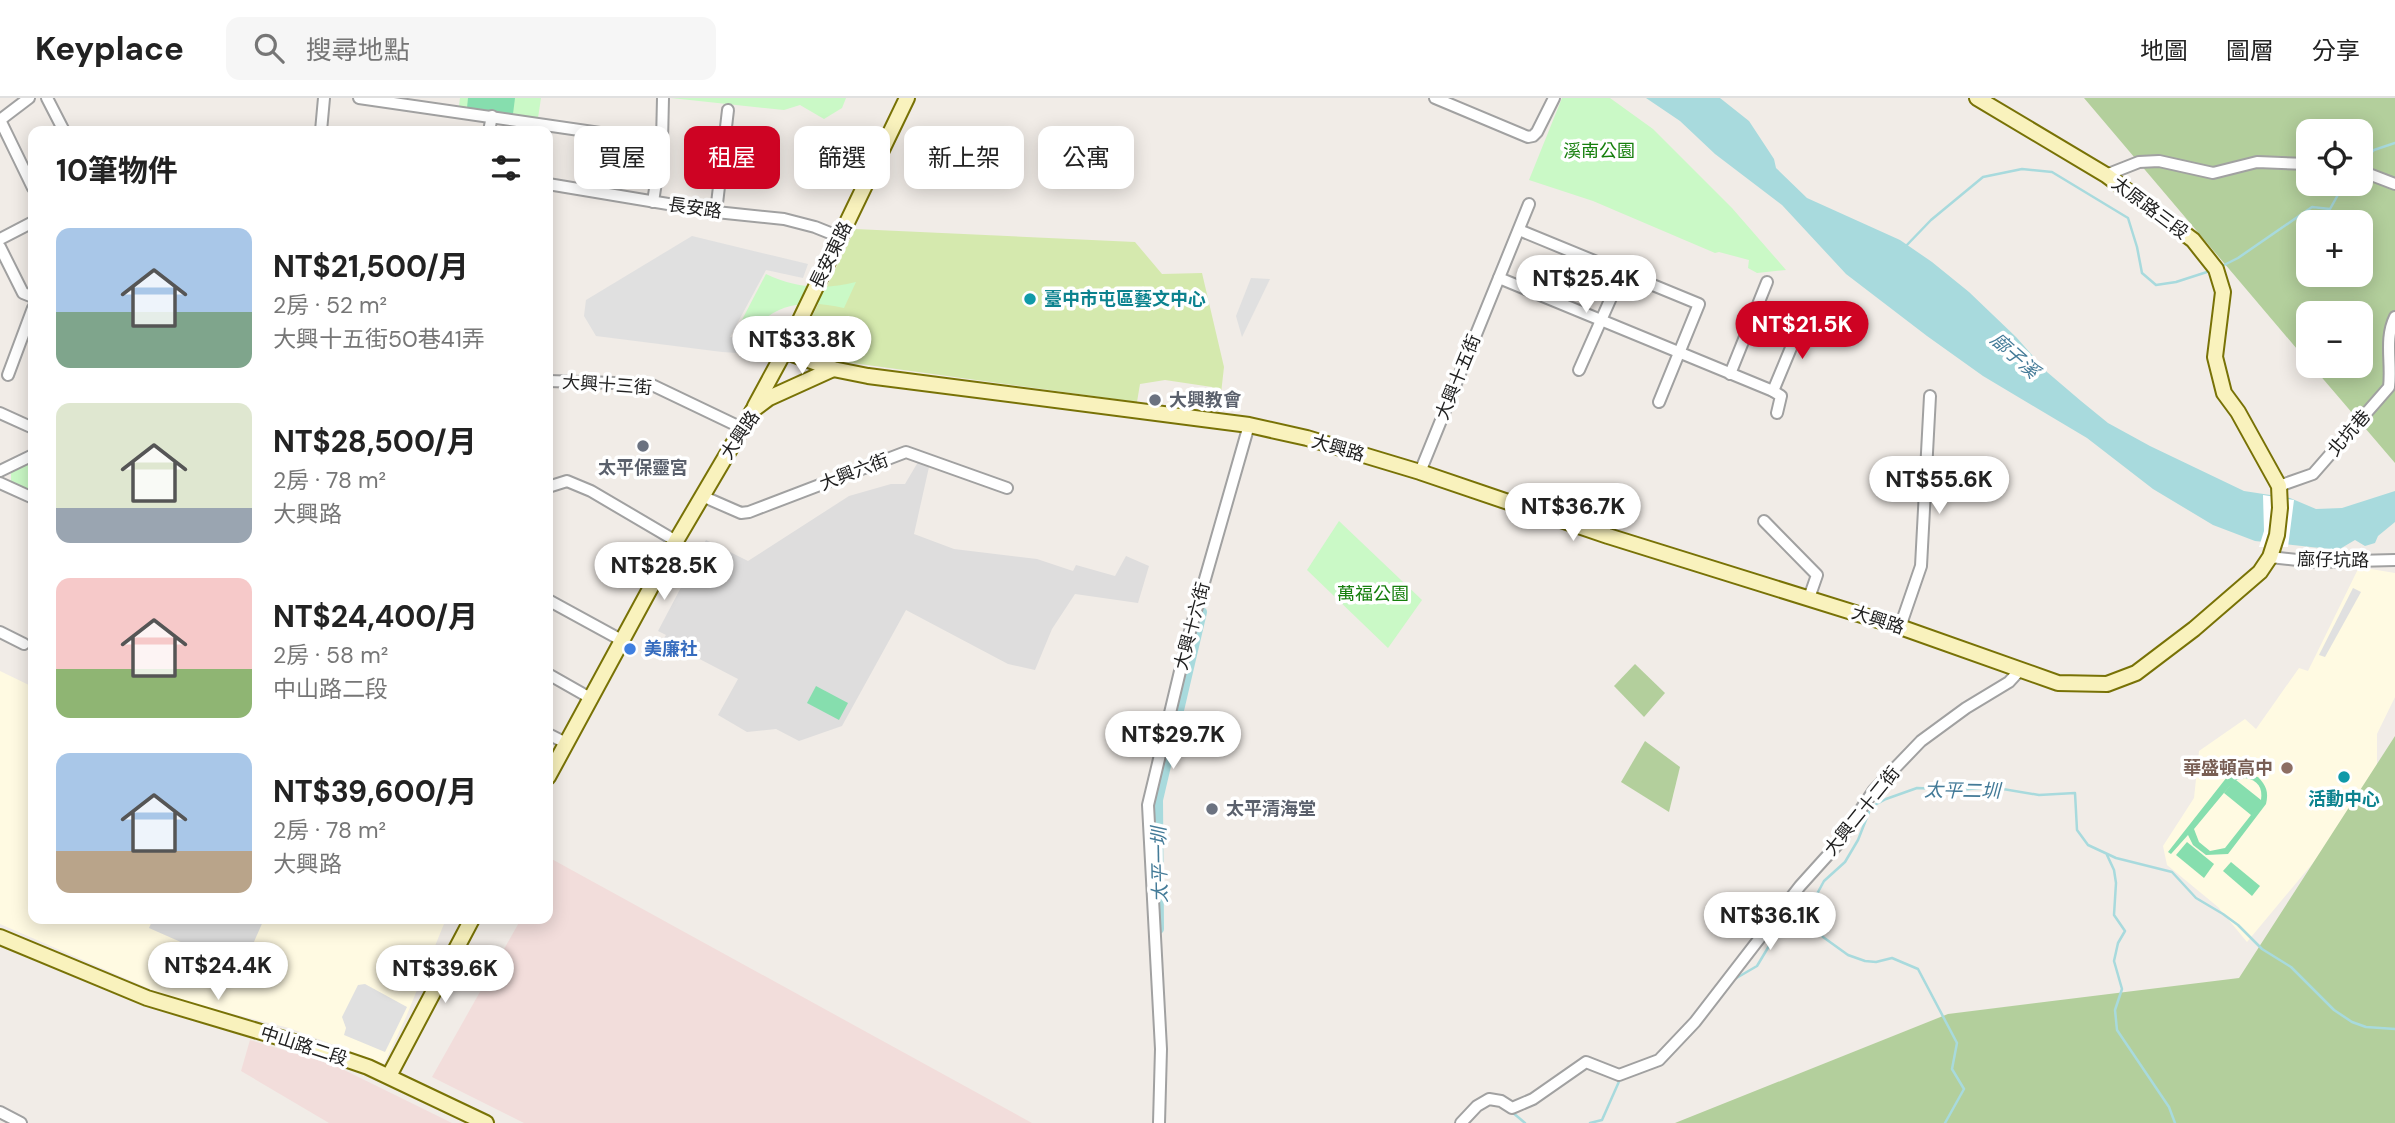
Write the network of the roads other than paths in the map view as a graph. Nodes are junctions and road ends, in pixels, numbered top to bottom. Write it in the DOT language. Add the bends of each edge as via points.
graph roads {
  1 [pos="29,98"];
  2 [pos="47,98"];
  3 [pos="324,98"];
  4 [pos="359,98"];
  5 [pos="663,98"];
  6 [pos="908,98"];
  7 [pos="1436,98"];
  8 [pos="1554,98"];
  9 [pos="1977,98"];
  10 [pos="729,110"];
  11 [pos="492,116"];
  12 [pos="0,120"];
  13 [pos="61,126"];
  14 [pos="321,126"];
  15 [pos="490,126"];
  16 [pos="662,126"];
  17 [pos="574,129"];
  18 [pos="2296,164"];
  19 [pos="2106,175"];
  20 [pos="2373,176"];
  21 [pos="28,178"];
  22 [pos="2395,184"];
  23 [pos="553,185"];
  24 [pos="655,189"];
  25 [pos="653,202"];
  26 [pos="1529,204"];
  27 [pos="716,212"];
  28 [pos="28,225"];
  29 [pos="1519,230"];
  30 [pos="840,237"];
  31 [pos="0,239"];
  32 [pos="0,247"];
  33 [pos="1622,273"];
  34 [pos="1499,278"];
  35 [pos="1767,282"];
  36 [pos="28,295"];
  37 [pos="2395,317"];
  38 [pos="1803,319"];
  39 [pos="1601,320"];
  40 [pos="28,321"];
  41 [pos="784,351"];
  42 [pos="1679,353"];
  43 [pos="833,369"];
  44 [pos="1579,370"];
  45 [pos="8,374"];
  46 [pos="1730,374"];
  47 [pos="553,381"];
  48 [pos="1773,391"];
  49 [pos="1930,396"];
  50 [pos="1659,402"];
  51 [pos="753,411"];
  52 [pos="0,413"];
  53 [pos="1777,413"];
  54 [pos="1249,425"];
  55 [pos="28,426"];
  56 [pos="742,428"];
  57 [pos="28,457"];
  58 [pos="0,471"];
  59 [pos="1420,472"];
  60 [pos="0,483"];
  61 [pos="553,485"];
  62 [pos="1007,488"];
  63 [pos="2279,489"];
  64 [pos="28,496"];
  65 [pos="702,496"];
  66 [pos="1764,521"];
  67 [pos="676,541"];
  68 [pos="2272,554"];
  69 [pos="2395,560"];
  70 [pos="1809,598"];
  71 [pos="553,603"];
  72 [pos="1900,627"];
  73 [pos="0,632"];
  74 [pos="623,641"];
  75 [pos="24,644"];
  76 [pos="2020,670"];
  77 [pos="553,677"];
  78 [pos="592,699"];
  79 [pos="553,736"];
  80 [pos="566,743"];
  81 [pos="553,768"];
  82 [pos="469,924"];
  83 [pos="0,937"];
  84 [pos="389,1076"];
  85 [pos="0,1112"];
  86 [pos="21,1123"];
  87 [pos="486,1123"];
  88 [pos="1159,1123"];
  89 [pos="1461,1123"];
  1 -- 12 [label="street"];
  2 -- 13 [label="street"];
  3 -- 14 [label="street"];
  4 -- 11 [label="street"];
  5 -- 16 [label="street"];
  6 -- 30 [label="main road, 長安東路"];
  7 -- 8 [label="street" via="1516,134 1533,136"];
  9 -- 19 [label="main road, 太原路三段"];
  10 -- 27 [label="street"];
  11 -- 15 [label="street"];
  11 -- 17 [label="street"];
  12 -- 21 [label="street"];
  18 -- 19 [label="street" via="2257,162 2213,173 2159,161 2139,162"];
  19 -- 63 [label="main road, 太原路三段" via="2193,240 2214,267 2223,292 2215,357 2224,393"];
  20 -- 22 [label="street"];
  23 -- 25 [label="street, 長安路"];
  24 -- 25 [label="street"];
  25 -- 27 [label="street, 長安路"];
  26 -- 29 [label="street, 大興十五街"];
  27 -- 30 [label="street, 長安路" via="784,219"];
  28 -- 31 [label="street"];
  29 -- 33 [label="street"];
  29 -- 34 [label="street, 大興十五街"];
  30 -- 41 [label="main road, 長安東路"];
  32 -- 36 [label="street"];
  33 -- 39 [label="street"];
  33 -- 42 [label="street" via="1699,304"];
  34 -- 39 [label="street"];
  34 -- 59 [label="street, 大興十五街"];
  35 -- 46 [label="street"];
  37 -- 63 [label="street, 北坑巷" via="2388,338 2389,387 2313,474"];
  38 -- 48 [label="street"];
  39 -- 42 [label="street"];
  39 -- 44 [label="street"];
  40 -- 45 [label="street"];
  41 -- 43 [label="main road"];
  41 -- 51 [label="main road, 長安東路"];
  42 -- 46 [label="street"];
  42 -- 50 [label="street"];
  43 -- 51 [label="main road, 大興路" via="769,398"];
  43 -- 54 [label="main road, 大興路"];
  46 -- 48 [label="street"];
  47 -- 56 [label="street, 大興十三街" via="650,384"];
  48 -- 53 [label="street" via="1781,396"];
  49 -- 72 [label="street" via="1921,566"];
  51 -- 56 [label="main road, 大興路"];
  52 -- 55 [label="street"];
  54 -- 59 [label="main road, 大興路"];
  54 -- 88 [label="street, 大興十六街" via="1187,642 1148,805 1161,1049"];
  56 -- 65 [label="main road, 大興路"];
  57 -- 58 [label="street"];
  59 -- 70 [label="main road, 大興路"];
  60 -- 64 [label="street"];
  61 -- 67 [label="street" via="567,481 591,491"];
  62 -- 65 [label="street, 大興六街" via="906,452 749,512 741,513"];
  63 -- 68 [label="main road" via="2280,519"];
  65 -- 67 [label="main road, 大興路"];
  66 -- 70 [label="street" via="1817,575"];
  67 -- 74 [label="main road, 大興路"];
  68 -- 69 [label="street, 廍仔坑路" via="2316,562"];
  68 -- 76 [label="main road, 大興路" via="2260,572 2136,673 2107,684 2067,684"];
  70 -- 72 [label="main road, 大興路"];
  71 -- 74 [label="street"];
  72 -- 76 [label="main road, 大興路"];
  73 -- 75 [label="street"];
  74 -- 78 [label="main road, 大興路"];
  76 -- 89 [label="street, 大興二十二街" via="1921,741 1874,790 1836,845 1695,1022 1659,1060 1619,1074 1586,1062 1533,1099 1512,1108 1489,1099"];
  77 -- 78 [label="street"];
  78 -- 80 [label="main road, 大興路"];
  79 -- 80 [label="street"];
  80 -- 81 [label="main road, 大興路"];
  82 -- 84 [label="main road"];
  83 -- 84 [label="main road, 中山路二段" via="147,998"];
  84 -- 87 [label="main road, 中山路二段"];
  85 -- 86 [label="street"];
}
